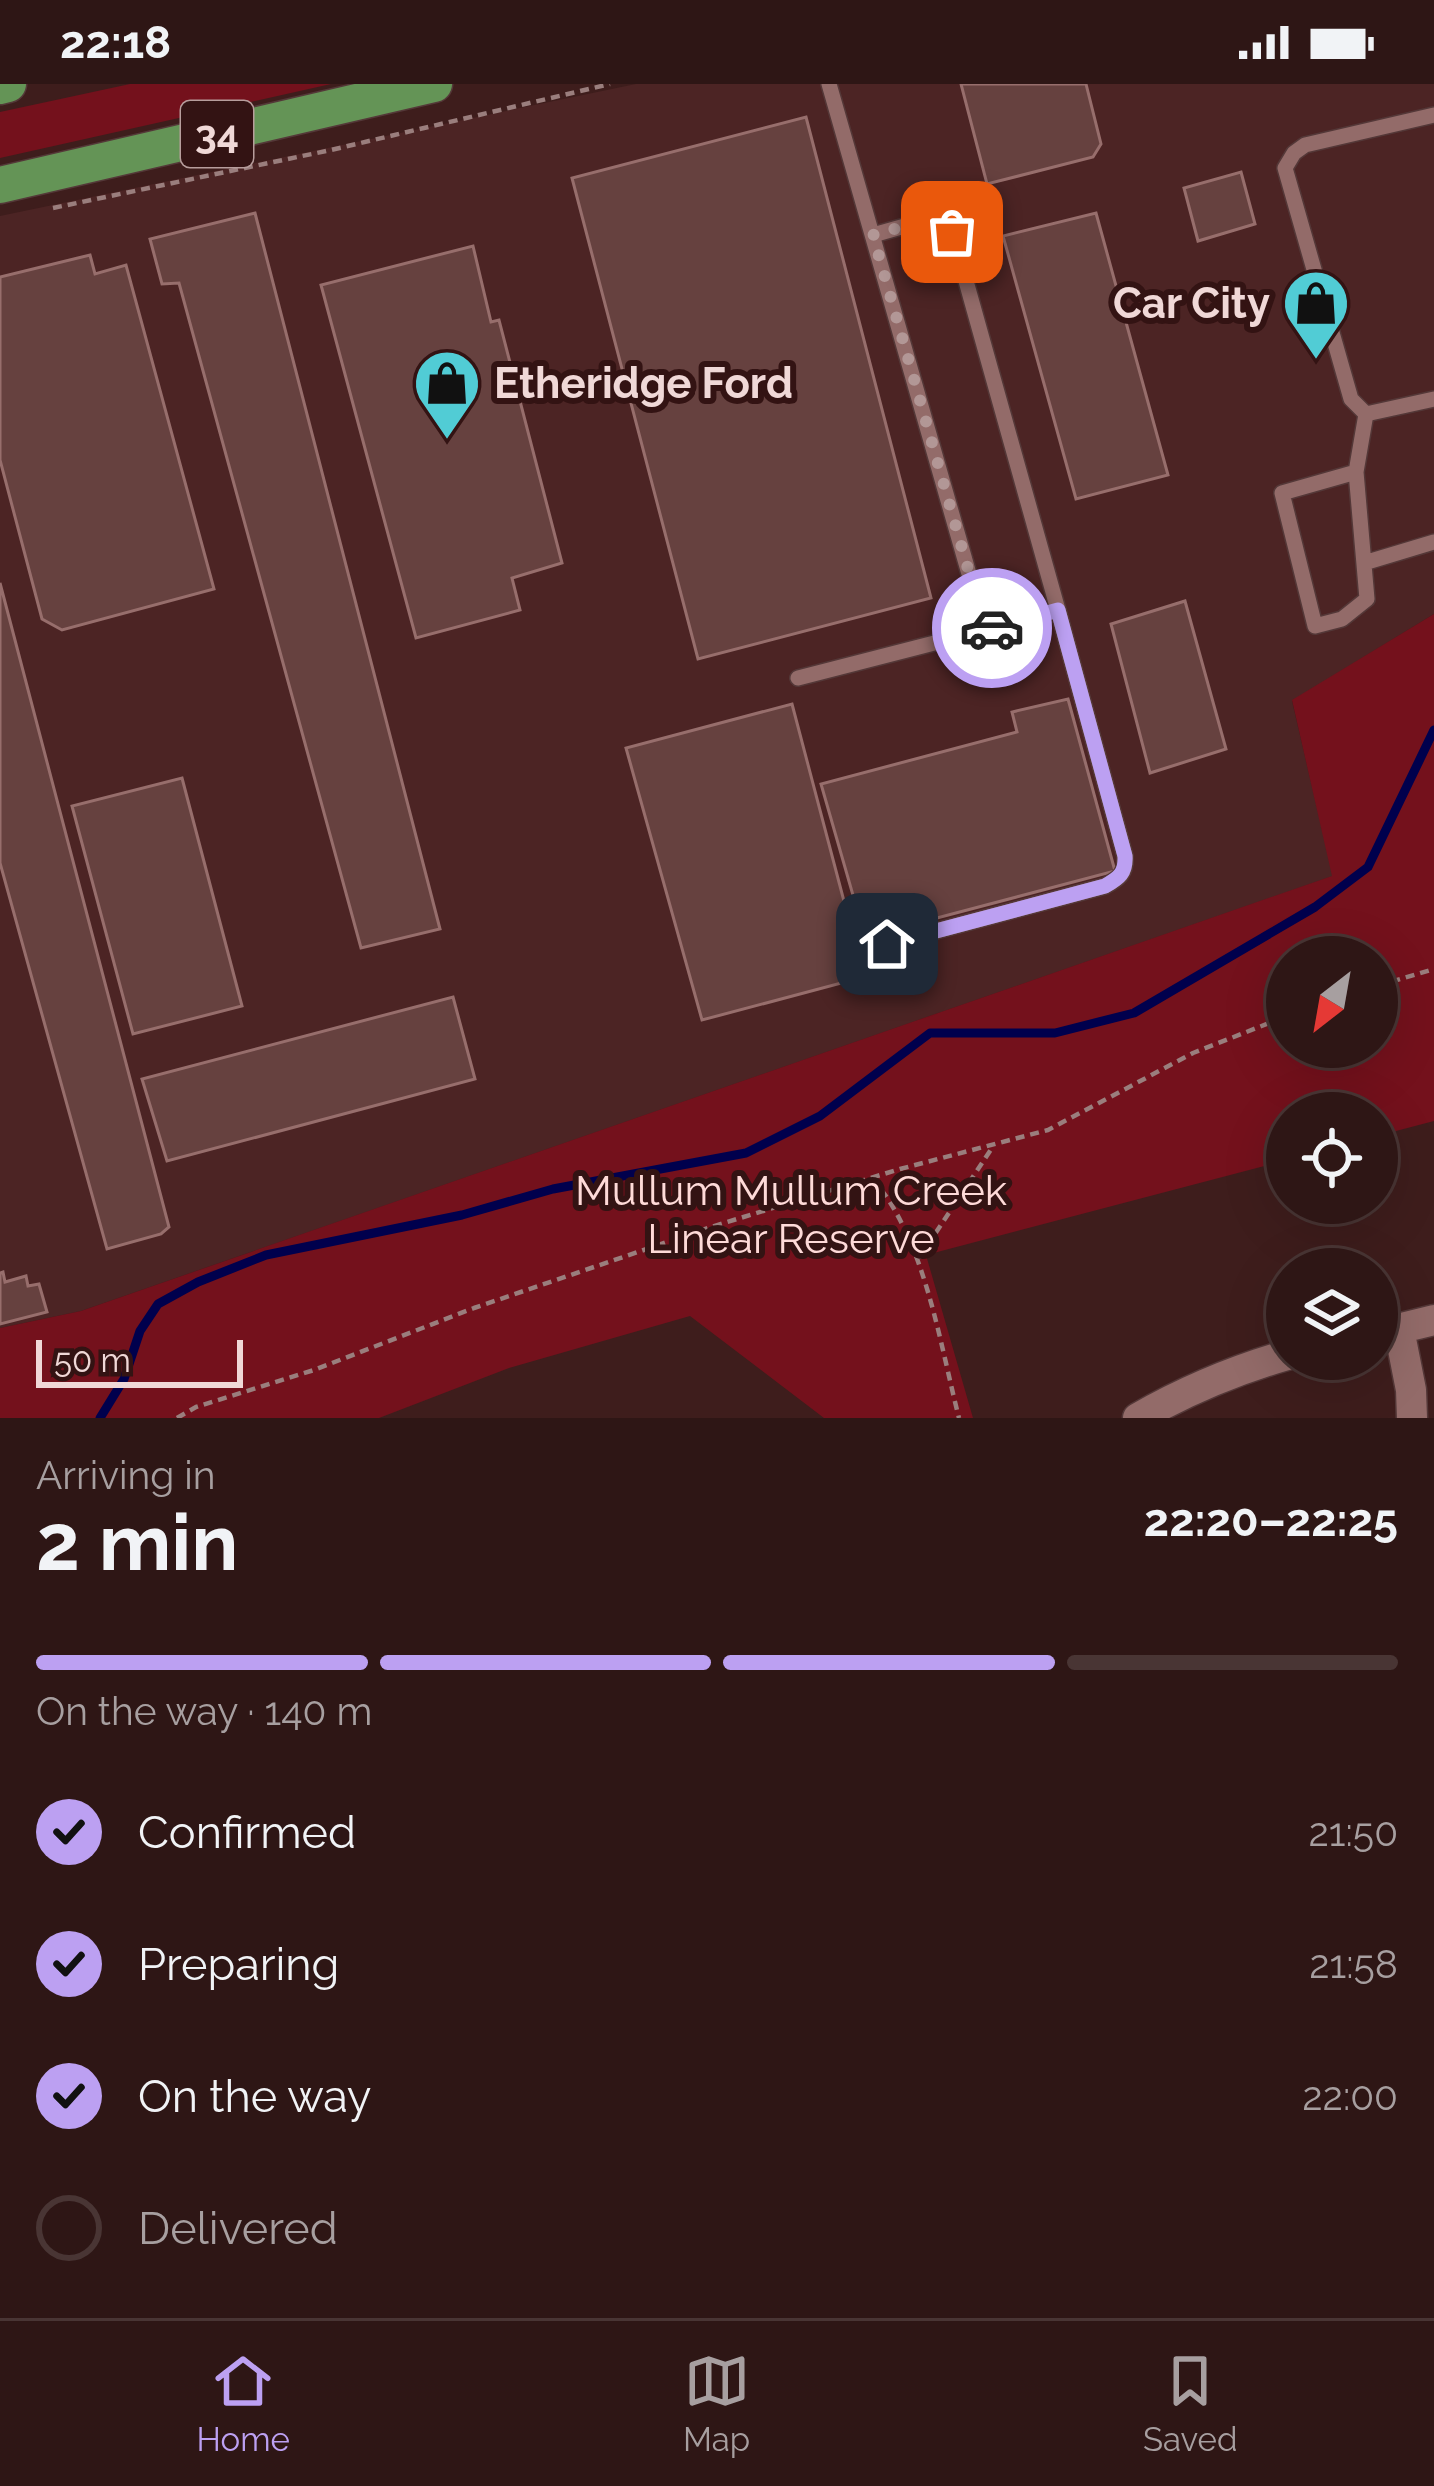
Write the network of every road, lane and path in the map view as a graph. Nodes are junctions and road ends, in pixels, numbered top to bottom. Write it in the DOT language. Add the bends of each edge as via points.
graph roads {
  1 [pos="434,84"];
  2 [pos="610,84"];
  3 [pos="830,84"];
  4 [pos="1434,115"];
  5 [pos="0,185"];
  6 [pos="41,211"];
  7 [pos="873,235"];
  8 [pos="1434,399"];
  9 [pos="1366,414"];
  10 [pos="1356,472"];
  11 [pos="1434,542"];
  12 [pos="1364,563"];
  13 [pos="1058,610"];
  14 [pos="985,629"];
  15 [pos="798,678"];
  16 [pos="887,944"];
  17 [pos="1434,969"];
  18 [pos="1398,980"];
  19 [pos="1266,1024"];
  20 [pos="994,1144"];
  21 [pos="872,1178"];
  22 [pos="919,1258"];
  23 [pos="1434,1320"];
  24 [pos="1398,1329"];
  25 [pos="1398,1356"];
  26 [pos="1266,1362"];
  27 [pos="177,1418"];
  28 [pos="959,1418"];
  29 [pos="1138,1418"];
  30 [pos="1412,1418"];
  1 -- 5 [label="highway, 34"];
  2 -- 6 [label="path"];
  3 -- 7 [label="lane"];
  4 -- 9 [label="lane" via="1305,145 1285,168 1351,399"];
  7 -- 13 [label="lane" via="933,218 952,232"];
  7 -- 14 [label="lane"];
  8 -- 9 [label="lane"];
  9 -- 10 [label="lane"];
  10 -- 12 [label="lane"];
  10 -- 12 [label="lane" via="1282,493 1315,626 1342,619 1367,599"];
  11 -- 12 [label="lane"];
  13 -- 14 [label="lane"];
  13 -- 16 [label="lane" via="1126,868 1105,886"];
  14 -- 15 [label="lane"];
  17 -- 18 [label="path"];
  19 -- 20 [label="path" via="1193,1053 1048,1130"];
  20 -- 21 [label="path"];
  20 -- 22 [label="path"];
  21 -- 22 [label="path"];
  21 -- 27 [label="path" via="474,1308"];
  22 -- 28 [label="path"];
  23 -- 24 [label="street"];
  25 -- 30 [label="street" via="1412,1390"];
  26 -- 29 [label="street"];
}
